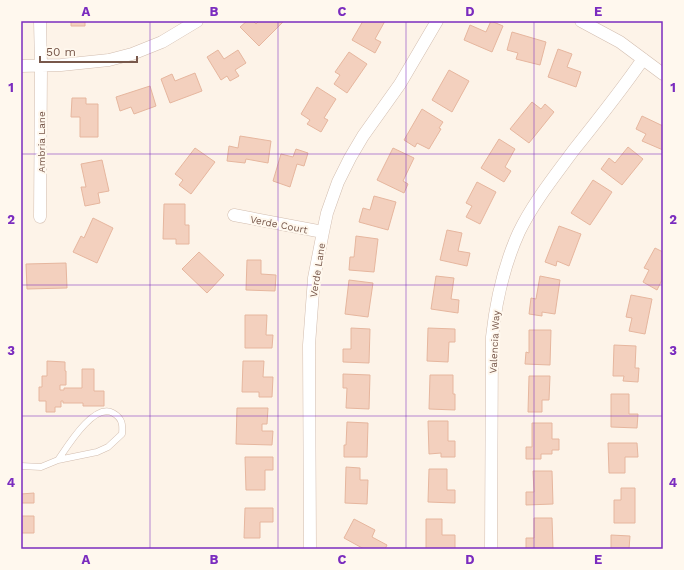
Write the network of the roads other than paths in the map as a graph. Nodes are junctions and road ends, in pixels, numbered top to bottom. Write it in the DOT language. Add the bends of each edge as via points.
graph roads {
  1 [pos="40,21"];
  2 [pos="196,21"];
  3 [pos="437,21"];
  4 [pos="581,21"];
  5 [pos="643,59"];
  6 [pos="21,66"];
  7 [pos="41,66"];
  8 [pos="663,74"];
  9 [pos="234,215"];
  10 [pos="40,218"];
  11 [pos="323,232"];
  12 [pos="58,460"];
  13 [pos="21,466"];
  14 [pos="310,549"];
  15 [pos="492,549"];
  1 -- 7 [label="street, Ambria Lane"];
  2 -- 7 [label="street" via="162,42 126,56"];
  3 -- 11 [label="street, Verde Lane" via="400,84 350,158 338,182"];
  4 -- 5 [label="street" via="620,42"];
  5 -- 8 [label="street"];
  5 -- 15 [label="street, Valencia Way" via="536,202 520,231 502,277 492,337"];
  6 -- 7 [label="street"];
  7 -- 10 [label="street, Ambria Lane"];
  9 -- 11 [label="street, Verde Court"];
  11 -- 14 [label="street, Verde Lane" via="314,278 309,345"];
  12 -- 12 [label="lane" via="87,421 99,412 110,411 120,418 123,425 122,434 108,447 97,452"];
  12 -- 13 [label="lane" via="41,467"];
}
